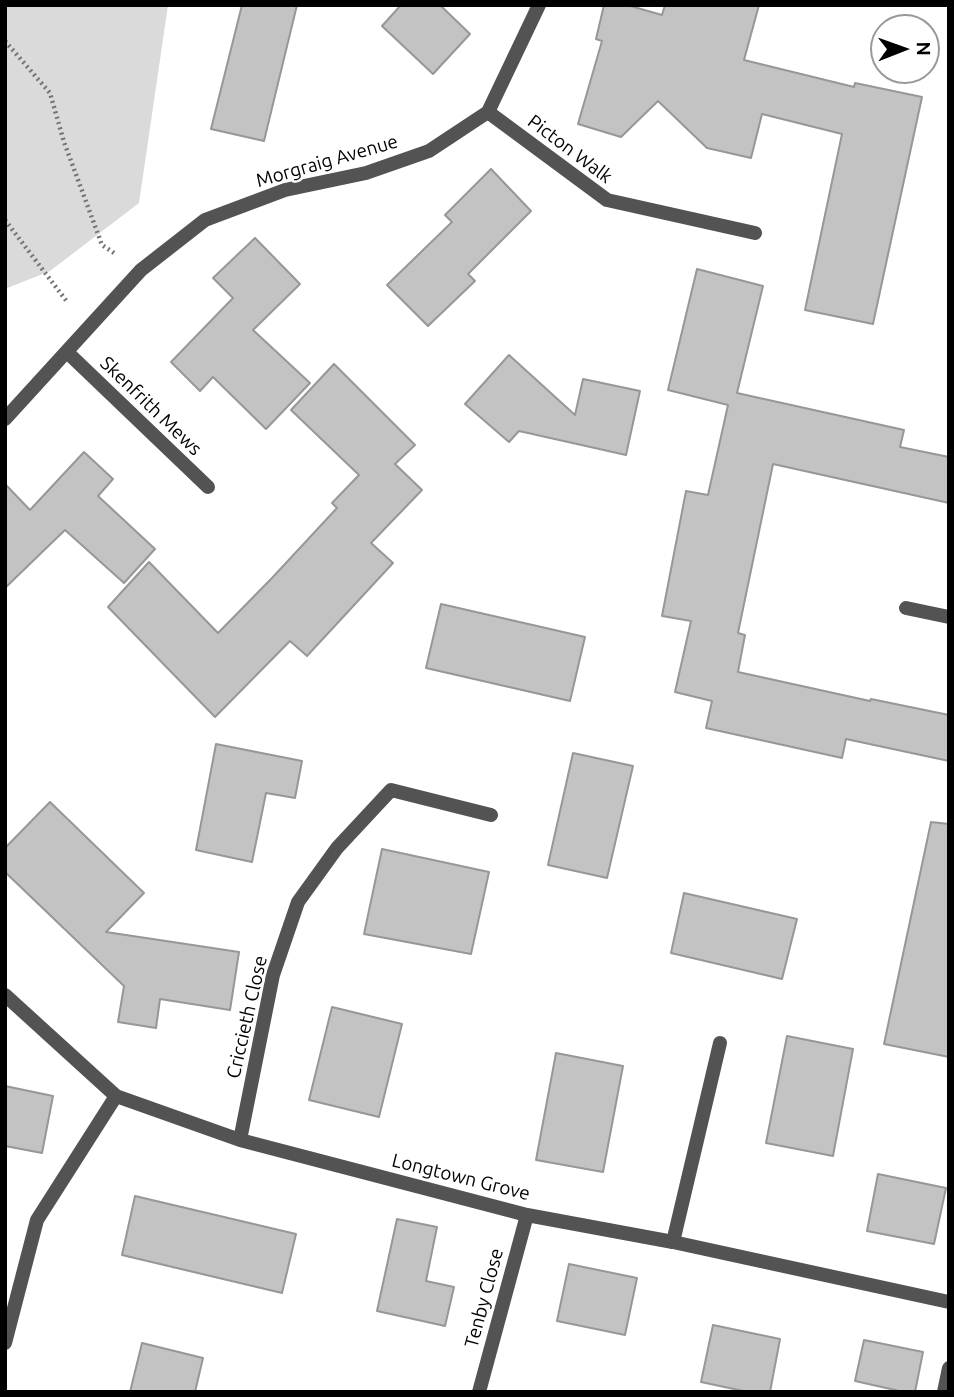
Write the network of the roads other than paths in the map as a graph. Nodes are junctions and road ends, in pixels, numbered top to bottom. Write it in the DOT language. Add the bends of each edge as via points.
graph roads {
  1 [pos="539,5"];
  2 [pos="488,112"];
  3 [pos="755,233"];
  4 [pos="67,352"];
  5 [pos="5,419"];
  6 [pos="208,487"];
  7 [pos="906,608"];
  8 [pos="949,617"];
  9 [pos="491,815"];
  10 [pos="5,995"];
  11 [pos="720,1043"];
  12 [pos="116,1096"];
  13 [pos="240,1140"];
  14 [pos="527,1215"];
  15 [pos="673,1242"];
  16 [pos="949,1302"];
  17 [pos="5,1343"];
  18 [pos="949,1368"];
  19 [pos="479,1392"];
  20 [pos="944,1392"];
  1 -- 2 [label="street"];
  2 -- 3 [label="street, Picton Walk" via="607,200"];
  2 -- 4 [label="street, Morgraig Avenue" via="429,151 366,173 285,190 205,220 141,270"];
  4 -- 5 [label="street, Morgraig Avenue"];
  4 -- 6 [label="street, Skenfrith Mews"];
  7 -- 8 [label="street"];
  9 -- 13 [label="street, Criccieth Close" via="391,790 337,848 298,902 273,975"];
  10 -- 12 [label="street, Longtown Grove"];
  11 -- 15 [label="street"];
  12 -- 13 [label="street, Longtown Grove"];
  12 -- 17 [label="street" via="37,1220"];
  13 -- 14 [label="street, Longtown Grove"];
  14 -- 15 [label="street, Longtown Grove"];
  14 -- 19 [label="street, Tenby Close"];
  15 -- 16 [label="street, Longtown Grove"];
  18 -- 20 [label="street"];
}
